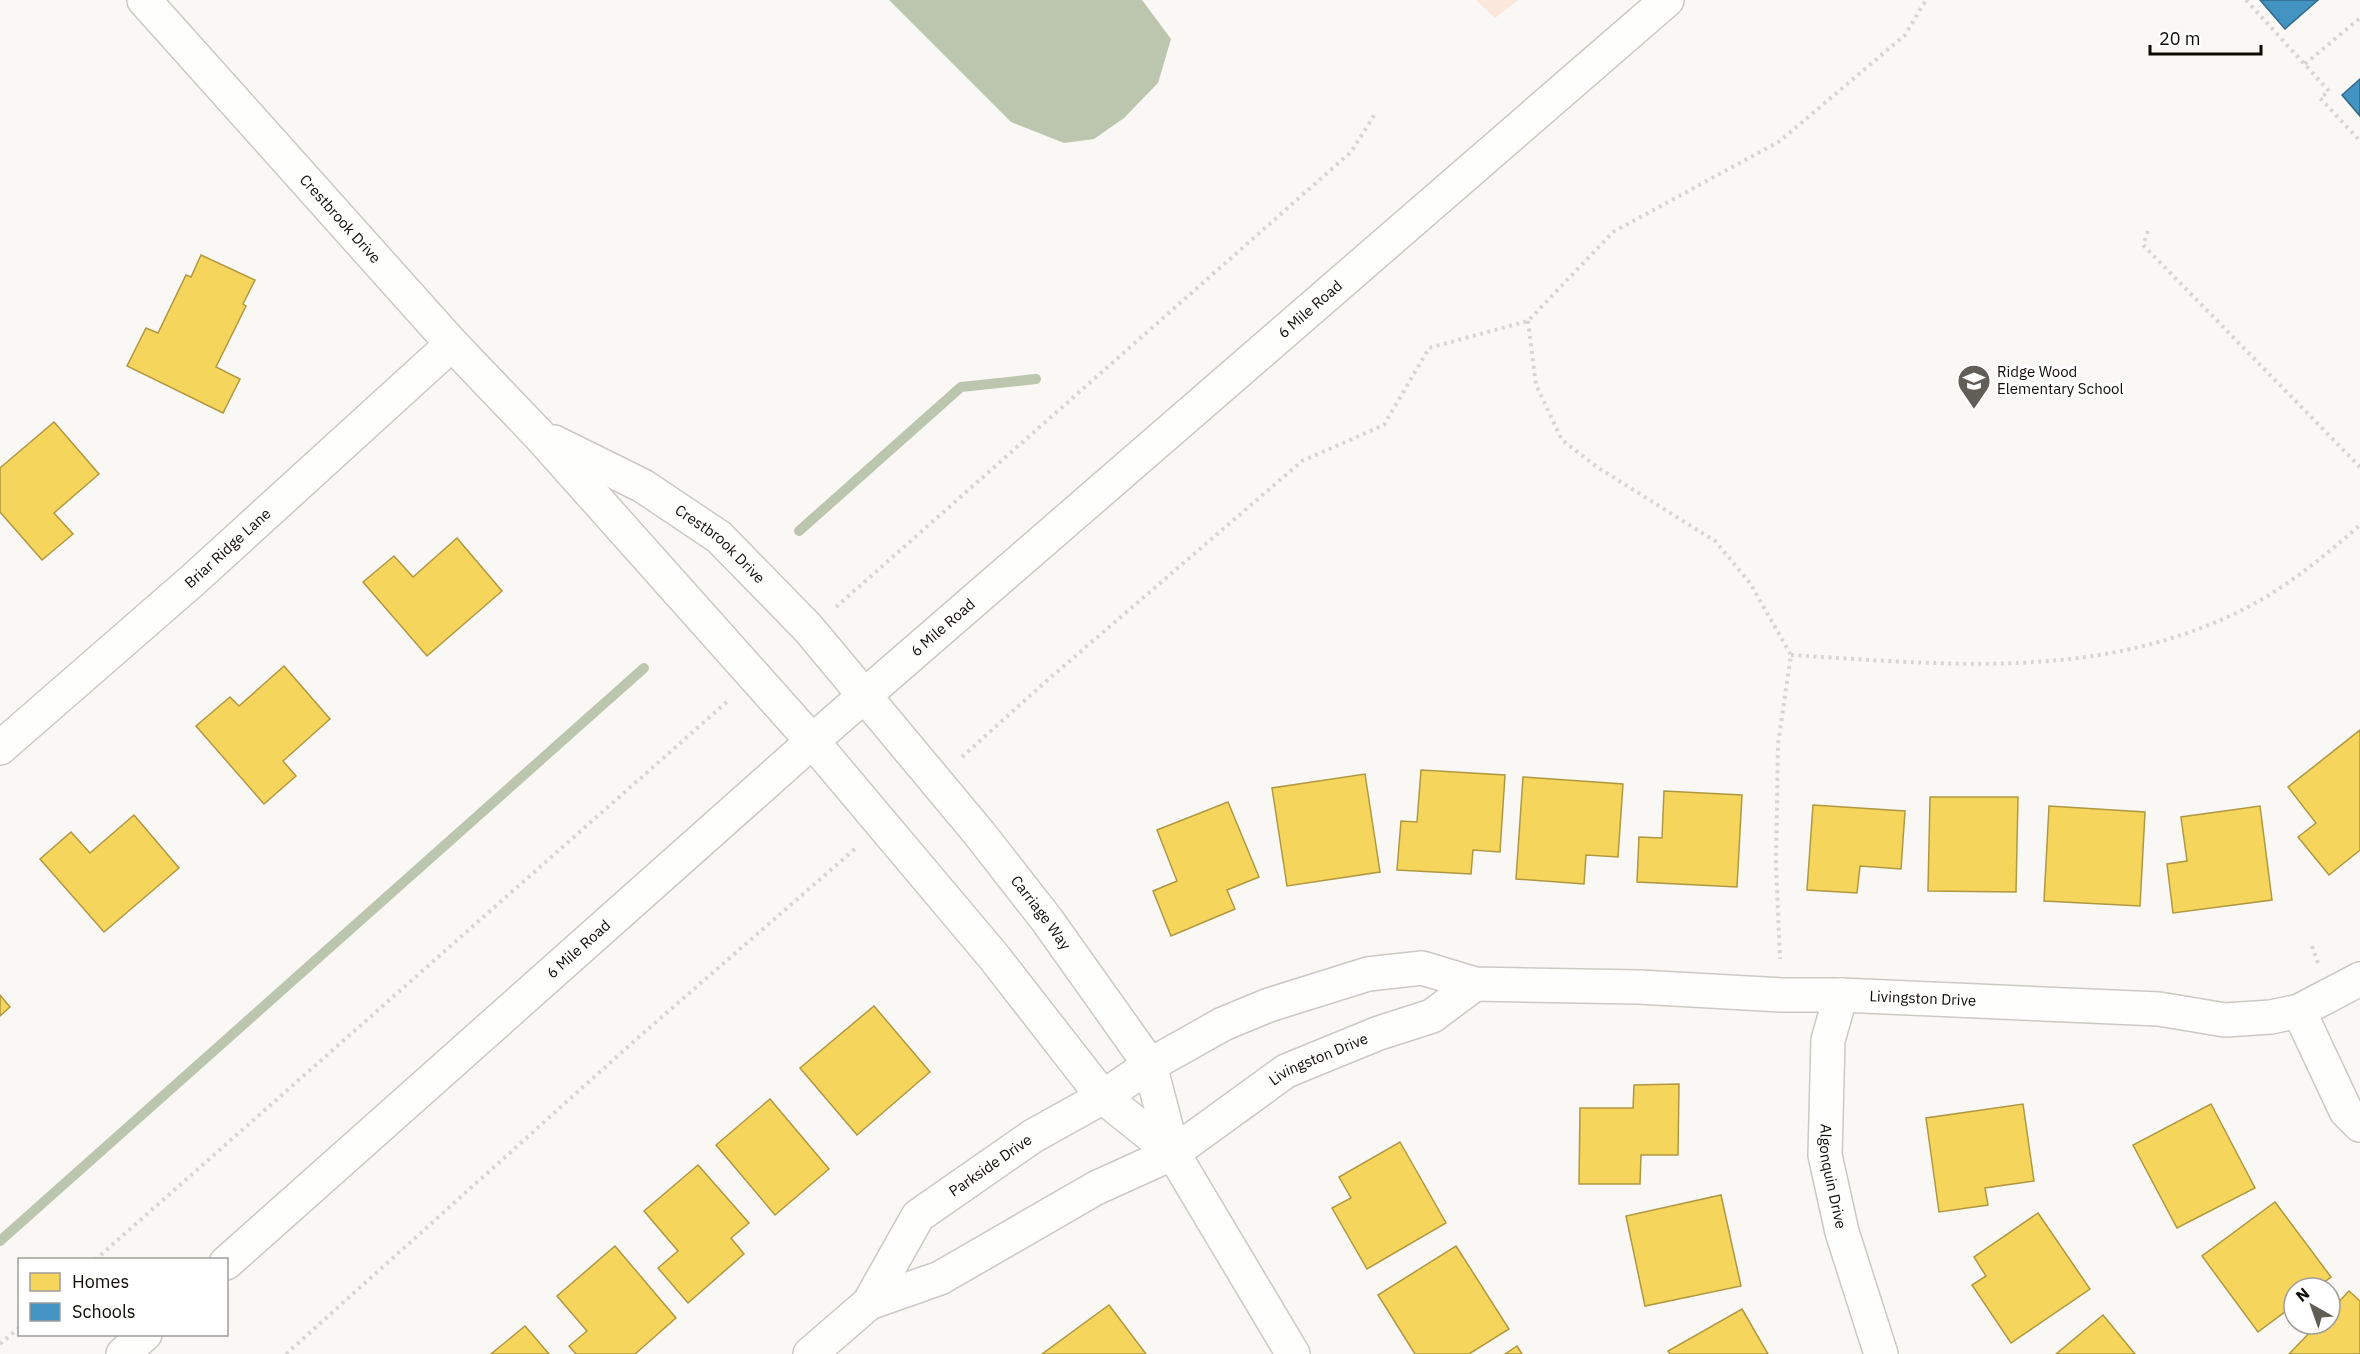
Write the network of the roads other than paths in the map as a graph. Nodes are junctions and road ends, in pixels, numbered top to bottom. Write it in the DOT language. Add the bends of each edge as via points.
graph roads {
  1 [pos="144,0"];
  2 [pos="1667,0"];
  3 [pos="452,344"];
  4 [pos="539,435"];
  5 [pos="864,698"];
  6 [pos="813,742"];
  7 [pos="0,748"];
  8 [pos="2360,979"];
  9 [pos="1475,984"];
  10 [pos="1841,995"];
  11 [pos="2299,1011"];
  12 [pos="1150,1065"];
  13 [pos="1103,1097"];
  14 [pos="2360,1125"];
  15 [pos="1173,1153"];
  16 [pos="228,1261"];
  17 [pos="868,1303"];
  18 [pos="144,1336"];
  19 [pos="123,1354"];
  20 [pos="810,1354"];
  21 [pos="1293,1354"];
  22 [pos="1881,1354"];
  1 -- 3 [label="street, Crestbrook Drive"];
  2 -- 5 [label="street, 6 Mile Road"];
  3 -- 4 [label="street, Crestbrook Drive"];
  3 -- 7 [label="street, Briar Ridge Lane" via="193,580"];
  4 -- 5 [label="street, Crestbrook Drive" via="643,486 719,537 807,628"];
  4 -- 6 [label="street, Crestbrook Drive"];
  5 -- 6 [label="street, 6 Mile Road"];
  5 -- 12 [label="street, Carriage Way" via="935,779 1047,920"];
  6 -- 13 [label="street, Carriage Way" via="994,957"];
  6 -- 16 [label="street, 6 Mile Road"];
  8 -- 11 [label="street, Livingston Drive"];
  9 -- 10 [label="street, Livingston Drive"];
  9 -- 12 [label="street, Livingston Drive" via="1422,968 1368,974 1222,1024"];
  9 -- 15 [label="street, Livingston Drive" via="1432,1016 1286,1071"];
  10 -- 11 [label="street, Livingston Drive" via="2159,1009 2225,1020"];
  10 -- 22 [label="street, Algonquin Drive" via="1828,1041 1825,1155 1842,1232"];
  11 -- 14 [label="street" via="2346,1110"];
  12 -- 13 [label="street, Parkside Drive"];
  12 -- 15 [label="street, Carriage Way"];
  13 -- 15 [label="street, Carriage Way"];
  13 -- 17 [label="street, Parkside Drive" via="1033,1136 918,1216"];
  15 -- 17 [label="street, Parkside Drive" via="1096,1188 940,1278"];
  15 -- 21 [label="street, Carriage Way"];
  17 -- 20 [label="street, Parkside Drive"];
  18 -- 19 [label="street"];
}
